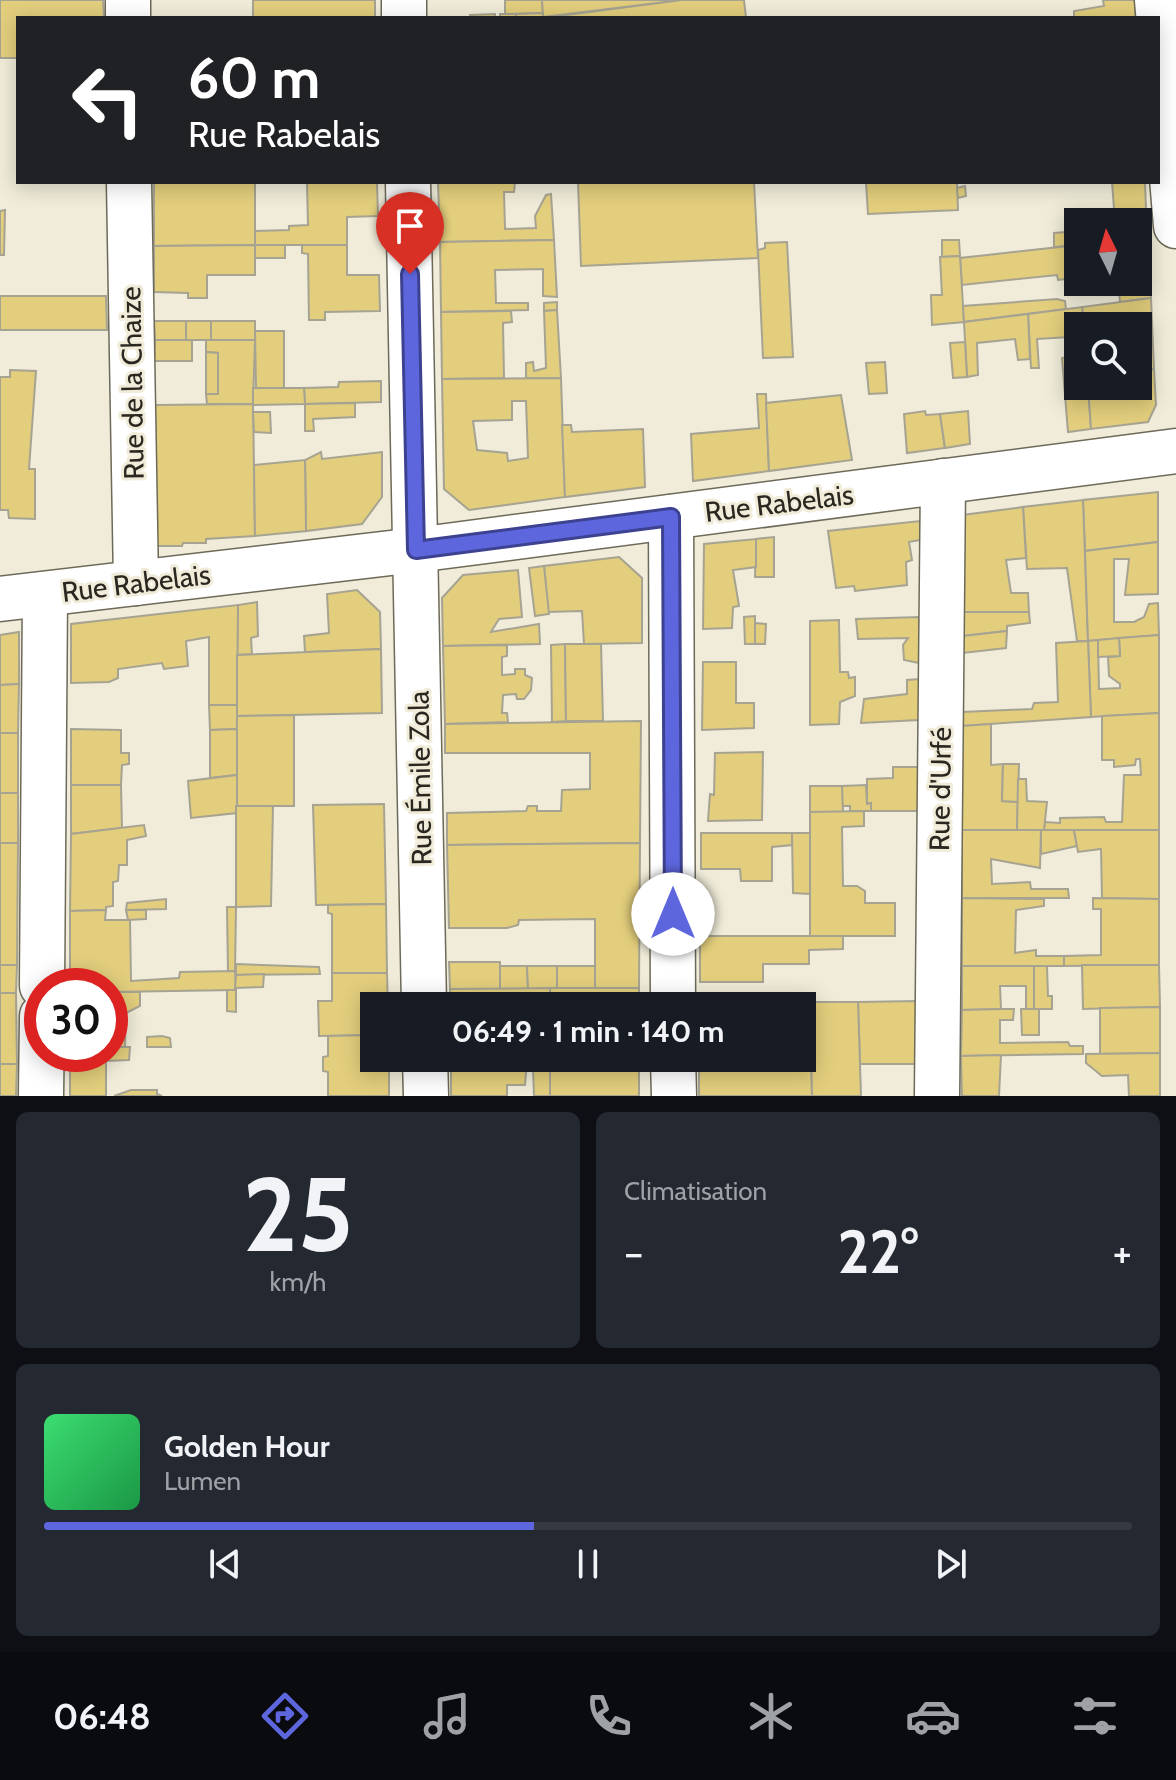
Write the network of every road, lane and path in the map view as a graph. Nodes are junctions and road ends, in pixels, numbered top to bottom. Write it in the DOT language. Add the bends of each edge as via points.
graph roads {
  1 [pos="1160,36"];
  2 [pos="129,184"];
  3 [pos="408,184"];
  4 [pos="1176,226"];
  5 [pos="1176,451"];
  6 [pos="943,481"];
  7 [pos="671,517"];
  8 [pos="416,550"];
  9 [pos="136,583"];
  10 [pos="45,594"];
  11 [pos="0,599"];
  12 [pos="42,968"];
  13 [pos="424,992"];
  14 [pos="673,992"];
  15 [pos="41,1072"];
  16 [pos="425,1072"];
  17 [pos="673,1072"];
  18 [pos="41,1096"];
  19 [pos="426,1096"];
  20 [pos="674,1096"];
  21 [pos="937,1096"];
  1 -- 4 [label="street"];
  2 -- 9 [label="street, Rue de la Chaize"];
  3 -- 8 [label="street, Rue Émile Zola"];
  5 -- 6 [label="street, Rue Rabelais"];
  6 -- 7 [label="street, Rue Rabelais"];
  6 -- 21 [label="street, Rue d'Urfé"];
  7 -- 8 [label="street, Rue Rabelais"];
  7 -- 14 [label="street"];
  8 -- 9 [label="street, Rue Rabelais"];
  8 -- 13 [label="street, Rue Émile Zola"];
  9 -- 10 [label="street, Rue Rabelais"];
  10 -- 11 [label="street, Rue Rabelais"];
  10 -- 12 [label="street"];
  15 -- 18 [label="street"];
  16 -- 19 [label="street"];
  17 -- 20 [label="street"];
}
